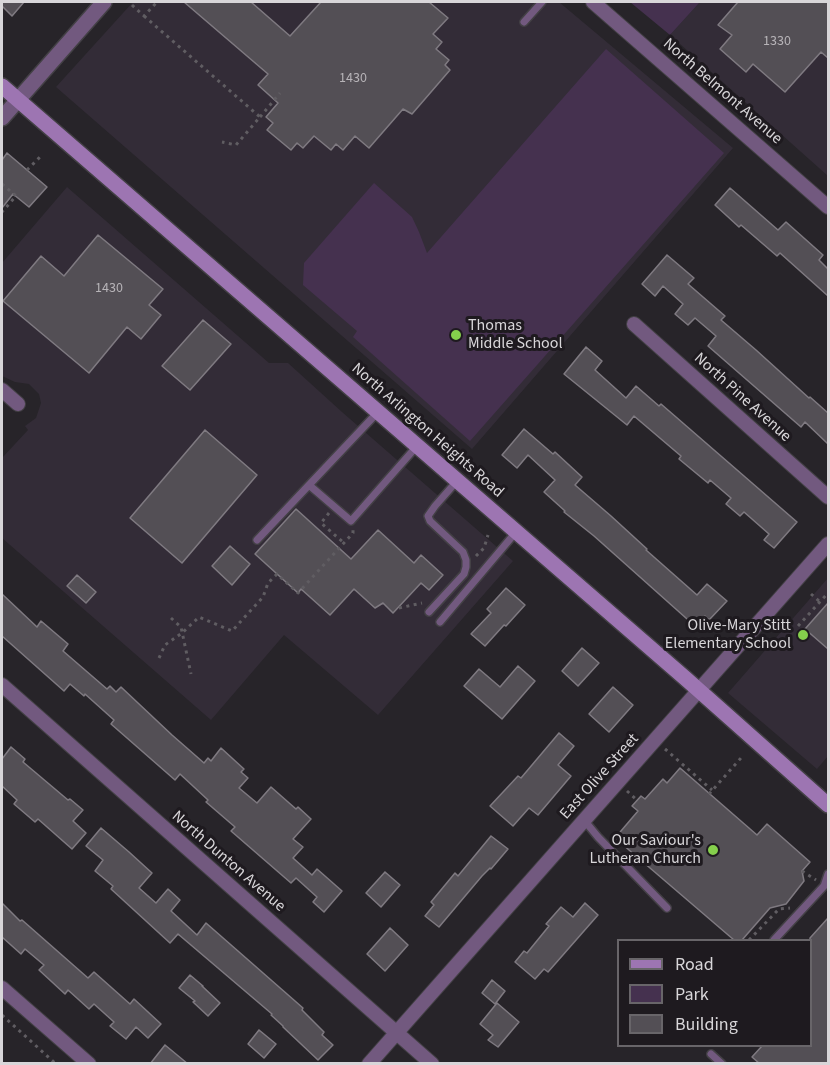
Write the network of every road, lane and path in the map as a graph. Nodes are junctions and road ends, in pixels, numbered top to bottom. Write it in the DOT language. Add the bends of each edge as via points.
graph roads {
  1 [pos="104,2"];
  2 [pos="157,2"];
  3 [pos="542,2"];
  4 [pos="593,2"];
  5 [pos="132,5"];
  6 [pos="144,16"];
  7 [pos="524,22"];
  8 [pos="2,86"];
  9 [pos="280,93"];
  10 [pos="17,100"];
  11 [pos="260,117"];
  12 [pos="2,118"];
  13 [pos="222,142"];
  14 [pos="40,157"];
  15 [pos="27,170"];
  16 [pos="2,184"];
  17 [pos="828,207"];
  18 [pos="2,212"];
  19 [pos="634,324"];
  20 [pos="2,390"];
  21 [pos="18,404"];
  22 [pos="378,412"];
  23 [pos="417,446"];
  24 [pos="457,481"];
  25 [pos="309,484"];
  26 [pos="828,497"];
  27 [pos="335,507"];
  28 [pos="351,521"];
  29 [pos="516,532"];
  30 [pos="257,540"];
  31 [pos="344,543"];
  32 [pos="828,544"];
  33 [pos="828,593"];
  34 [pos="811,594"];
  35 [pos="820,602"];
  36 [pos="429,612"];
  37 [pos="171,618"];
  38 [pos="440,622"];
  39 [pos="798,626"];
  40 [pos="182,633"];
  41 [pos="159,658"];
  42 [pos="191,674"];
  43 [pos="2,685"];
  44 [pos="699,690"];
  45 [pos="655,740"];
  46 [pos="741,758"];
  47 [pos="712,790"];
  48 [pos="709,794"];
  49 [pos="828,805"];
  50 [pos="584,820"];
  51 [pos="802,871"];
  52 [pos="828,874"];
  53 [pos="824,886"];
  54 [pos="667,908"];
  55 [pos="775,939"];
  56 [pos="2,988"];
  57 [pos="2,1015"];
  58 [pos="396,1032"];
  59 [pos="711,1054"];
  60 [pos="56,1064"];
  61 [pos="89,1064"];
  62 [pos="369,1064"];
  63 [pos="432,1064"];
  64 [pos="722,1064"];
  1 -- 10 [label="street"];
  2 -- 6 [label="path"];
  3 -- 7 [label="lane"];
  4 -- 17 [label="street, North Belmont Avenue"];
  5 -- 6 [label="path"];
  6 -- 11 [label="path"];
  8 -- 10 [label="main road, North Arlington Heights Road"];
  9 -- 11 [label="path"];
  10 -- 12 [label="street"];
  10 -- 22 [label="main road, North Arlington Heights Road"];
  11 -- 13 [label="path" via="236,145"];
  14 -- 15 [label="path"];
  16 -- 18 [label="path" via="16,196"];
  19 -- 26 [label="street, North Pine Avenue"];
  20 -- 21 [label="street"];
  22 -- 23 [label="main road, North Arlington Heights Road"];
  22 -- 25 [label="lane"];
  23 -- 24 [label="main road, North Arlington Heights Road"];
  23 -- 28 [label="lane"];
  24 -- 29 [label="main road, North Arlington Heights Road"];
  24 -- 36 [label="lane" via="428,516 463,552 466,567"];
  25 -- 27 [label="lane"];
  25 -- 30 [label="lane"];
  27 -- 28 [label="lane"];
  27 -- 31 [label="path" via="321,523"];
  28 -- 31 [label="path" via="353,533"];
  29 -- 38 [label="lane"];
  29 -- 44 [label="main road, North Arlington Heights Road"];
  31 -- 40 [label="path" via="298,593 277,574 268,583 263,597 232,632 199,617"];
  32 -- 44 [label="street, East Olive Street"];
  33 -- 35 [label="path"];
  34 -- 35 [label="path"];
  35 -- 39 [label="path"];
  37 -- 40 [label="path"];
  40 -- 41 [label="path" via="165,645"];
  40 -- 42 [label="path"];
  43 -- 58 [label="street, North Dunton Avenue"];
  44 -- 45 [label="street, East Olive Street"];
  44 -- 49 [label="main road, North Arlington Heights Road"];
  45 -- 47 [label="path"];
  45 -- 50 [label="street, East Olive Street"];
  46 -- 47 [label="path"];
  47 -- 48 [label="path"];
  50 -- 54 [label="lane"];
  50 -- 58 [label="street, East Olive Street"];
  51 -- 53 [label="path"];
  52 -- 53 [label="lane"];
  53 -- 55 [label="lane"];
  56 -- 61 [label="street"];
  57 -- 60 [label="path"];
  58 -- 62 [label="street, East Olive Street"];
  58 -- 63 [label="street, North Dunton Avenue"];
  59 -- 64 [label="lane"];
}
